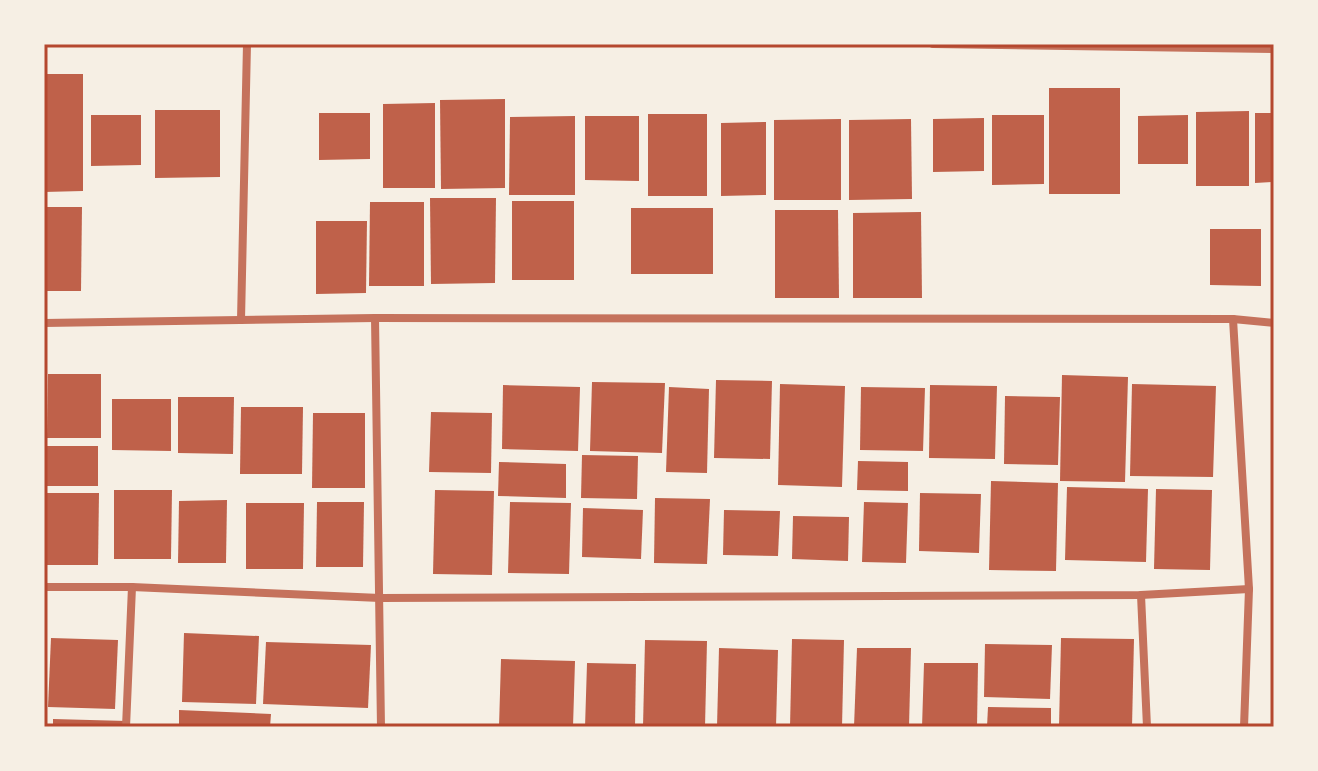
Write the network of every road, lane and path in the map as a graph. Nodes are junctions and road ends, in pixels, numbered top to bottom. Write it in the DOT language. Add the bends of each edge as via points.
graph roads {
  1 [pos="247,44"];
  2 [pos="933,44"];
  3 [pos="1274,49"];
  4 [pos="375,318"];
  5 [pos="1233,319"];
  6 [pos="241,320"];
  7 [pos="44,323"];
  8 [pos="1274,323"];
  9 [pos="44,587"];
  10 [pos="132,587"];
  11 [pos="1249,589"];
  12 [pos="1141,595"];
  13 [pos="380,598"];
  14 [pos="126,727"];
  15 [pos="381,727"];
  16 [pos="1147,727"];
  17 [pos="1244,727"];
  1 -- 6 [label="street"];
  2 -- 3 [label="street"];
  4 -- 5 [label="street"];
  4 -- 6 [label="street"];
  4 -- 13 [label="street"];
  5 -- 8 [label="street"];
  5 -- 11 [label="street"];
  6 -- 7 [label="street"];
  9 -- 10 [label="street"];
  10 -- 13 [label="street"];
  10 -- 14 [label="street"];
  11 -- 12 [label="street"];
  11 -- 17 [label="street"];
  12 -- 13 [label="street"];
  12 -- 16 [label="street"];
  13 -- 15 [label="street"];
}
